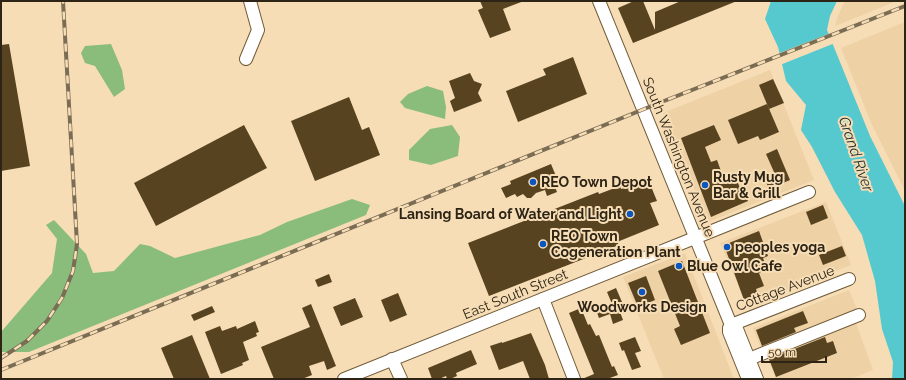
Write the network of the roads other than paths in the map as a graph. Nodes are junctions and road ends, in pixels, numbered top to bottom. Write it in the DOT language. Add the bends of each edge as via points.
graph roads {
  1 [pos="250,1"];
  2 [pos="599,1"];
  3 [pos="246,59"];
  4 [pos="809,192"];
  5 [pos="696,237"];
  6 [pos="849,279"];
  7 [pos="544,299"];
  8 [pos="859,315"];
  9 [pos="731,325"];
  10 [pos="392,359"];
  11 [pos="749,359"];
  12 [pos="344,379"];
  13 [pos="401,379"];
  14 [pos="574,379"];
  15 [pos="748,379"];
  16 [pos="757,379"];
  1 -- 3 [label="street" via="258,30"];
  2 -- 5 [label="street, South Washington Avenue"];
  4 -- 5 [label="street, East South Street"];
  5 -- 7 [label="street, East South Street"];
  5 -- 9 [label="street, South Washington Avenue"];
  6 -- 9 [label="street, Cottage Avenue"];
  7 -- 10 [label="street, East South Street"];
  7 -- 14 [label="street"];
  8 -- 11 [label="street"];
  9 -- 11 [label="street, South Washington Avenue" via="737,329"];
  9 -- 15 [label="street, South Washington Avenue" via="729,332"];
  10 -- 12 [label="street, East South Street"];
  10 -- 13 [label="street"];
  11 -- 16 [label="street, South Washington Avenue"];
}
